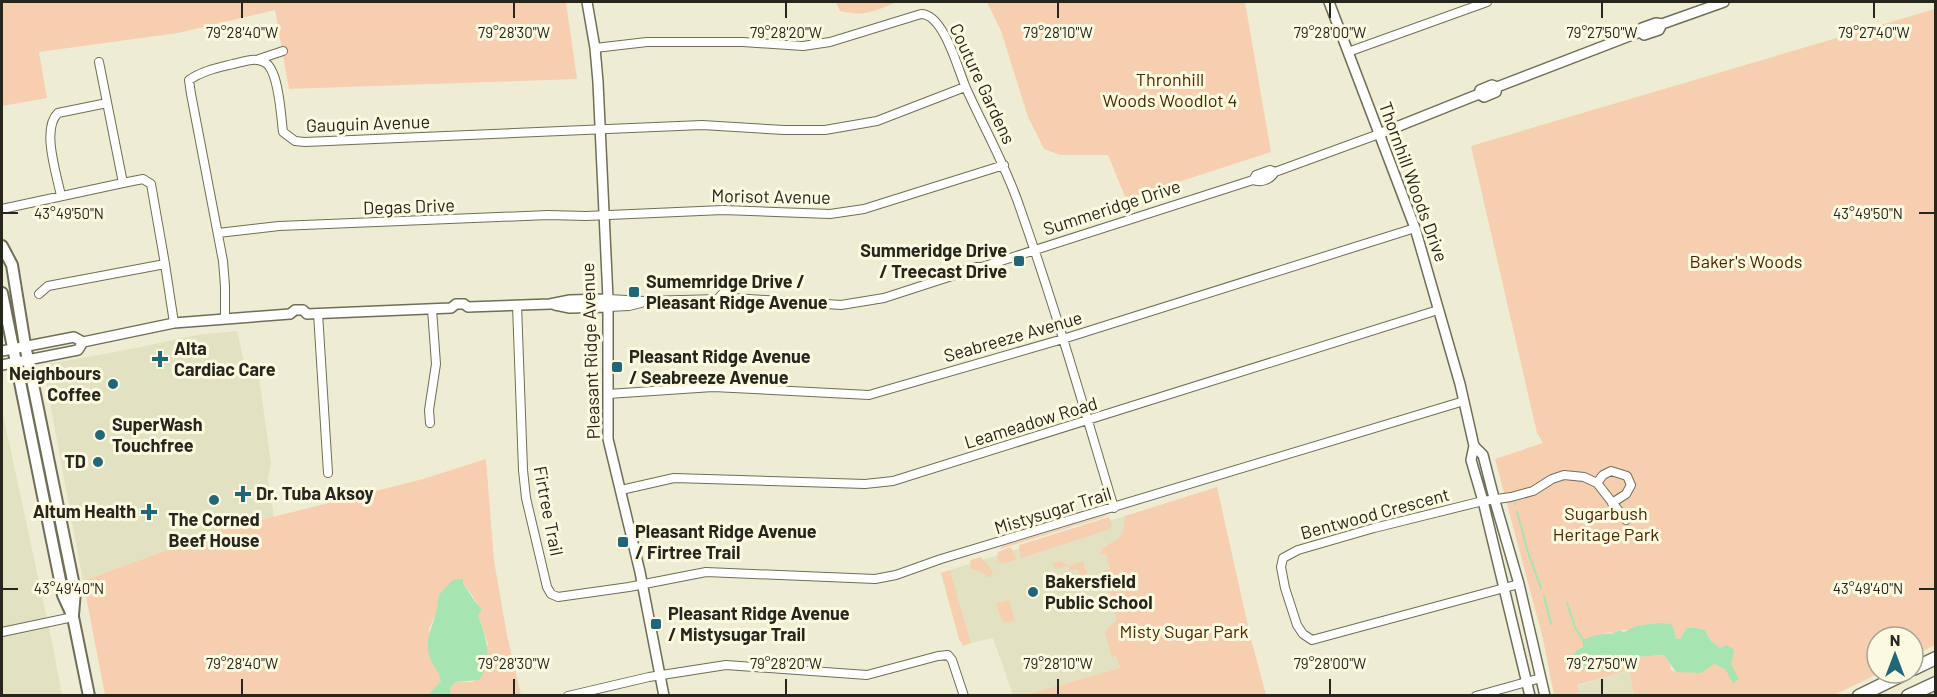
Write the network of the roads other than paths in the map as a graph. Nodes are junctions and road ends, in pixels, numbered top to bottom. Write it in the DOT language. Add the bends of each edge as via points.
graph roads {
  1 [pos="587,2"];
  2 [pos="1329,2"];
  3 [pos="1487,2"];
  4 [pos="1724,2"];
  5 [pos="595,48"];
  6 [pos="283,51"];
  7 [pos="1348,52"];
  8 [pos="256,60"];
  9 [pos="99,62"];
  10 [pos="965,87"];
  11 [pos="107,103"];
  12 [pos="600,130"];
  13 [pos="1379,134"];
  14 [pos="1004,165"];
  15 [pos="123,183"];
  16 [pos="61,196"];
  17 [pos="2,208"];
  18 [pos="603,215"];
  19 [pos="1415,228"];
  20 [pos="218,233"];
  21 [pos="2,246"];
  22 [pos="1034,250"];
  23 [pos="165,264"];
  24 [pos="2,293"];
  25 [pos="39,294"];
  26 [pos="608,303"];
  27 [pos="517,305"];
  28 [pos="432,309"];
  29 [pos="1438,310"];
  30 [pos="318,313"];
  31 [pos="225,318"];
  32 [pos="174,323"];
  33 [pos="1063,339"];
  34 [pos="83,342"];
  35 [pos="26,345"];
  36 [pos="7,350"];
  37 [pos="28,360"];
  38 [pos="15,362"];
  39 [pos="2,365"];
  40 [pos="608,394"];
  41 [pos="1464,401"];
  42 [pos="1088,421"];
  43 [pos="430,423"];
  44 [pos="1474,446"];
  45 [pos="328,472"];
  46 [pos="1597,483"];
  47 [pos="621,490"];
  48 [pos="1494,498"];
  49 [pos="1483,501"];
  50 [pos="1612,503"];
  51 [pos="1114,508"];
  52 [pos="1626,520"];
  53 [pos="642,584"];
  54 [pos="1519,584"];
  55 [pos="1504,587"];
  56 [pos="73,617"];
  57 [pos="2,632"];
  58 [pos="659,675"];
  59 [pos="1541,678"];
  60 [pos="1527,681"];
  61 [pos="1935,683"];
  62 [pos="1881,685"];
  63 [pos="89,696"];
  64 [pos="568,696"];
  65 [pos="663,696"];
  66 [pos="964,696"];
  67 [pos="1476,696"];
  68 [pos="1530,696"];
  69 [pos="1545,696"];
  70 [pos="1859,696"];
  71 [pos="1908,696"];
  1 -- 5 [label="street, Pleasant Ridge Avenue"];
  2 -- 7 [label="street, Thornhill Woods Drive"];
  3 -- 7 [label="street"];
  4 -- 13 [label="street, Summeridge Drive" via="1642,28 1497,87 1492,85 1479,94"];
  5 -- 10 [label="street, Couture Gardens" via="647,42 803,46 927,14 943,32"];
  5 -- 12 [label="street, Pleasant Ridge Avenue"];
  6 -- 8 [label="street"];
  7 -- 13 [label="street, Thornhill Woods Drive"];
  8 -- 12 [label="street, Gauguin Avenue" via="269,65 275,77 283,132 295,141"];
  8 -- 20 [label="street" via="216,68 189,80"];
  9 -- 11 [label="street"];
  10 -- 12 [label="street, Gauguin Avenue" via="877,121 825,130 702,125"];
  10 -- 14 [label="street, Couture Gardens"];
  11 -- 15 [label="street"];
  11 -- 16 [label="street" via="58,113 53,118 50,136"];
  12 -- 18 [label="street, Pleasant Ridge Avenue"];
  13 -- 19 [label="street, Thornhill Woods Drive"];
  13 -- 22 [label="street, Summeridge Drive" via="1275,172 1271,178 1253,180"];
  14 -- 18 [label="street, Morisot Avenue" via="864,209 830,214 723,210"];
  14 -- 22 [label="street, Couture Gardens"];
  15 -- 16 [label="street"];
  15 -- 23 [label="street" via="143,179 149,182"];
  16 -- 17 [label="street"];
  18 -- 20 [label="street, Degas Drive" via="279,226"];
  18 -- 26 [label="street, Pleasant Ridge Avenue"];
  19 -- 29 [label="street, Thornhill Woods Drive"];
  19 -- 33 [label="street, Seabreeze Avenue"];
  20 -- 31 [label="street" via="224,269"];
  21 -- 35 [label="main road" via="12,265"];
  22 -- 26 [label="street, Summeridge Drive" via="971,267 884,298 842,305 734,298 731,294 645,301 629,306"];
  22 -- 33 [label="street, Couture Gardens"];
  23 -- 25 [label="street" via="48,286"];
  23 -- 32 [label="street"];
  24 -- 36 [label="main road"];
  26 -- 27 [label="street, Summeridge Drive" via="570,308"];
  26 -- 40 [label="street, Pleasant Ridge Avenue"];
  27 -- 28 [label="street, Summeridge Drive" via="468,308 456,304"];
  27 -- 53 [label="street, Firtree Trail" via="525,489 547,587 551,594 568,597"];
  28 -- 30 [label="street, Summeridge Drive"];
  28 -- 43 [label="street" via="436,364"];
  29 -- 41 [label="street, Thornhill Woods Drive"];
  29 -- 42 [label="street, Leameadow Road"];
  30 -- 31 [label="street, Summeridge Drive" via="295,310 290,314"];
  30 -- 45 [label="street"];
  31 -- 32 [label="street, Summeridge Drive"];
  32 -- 34 [label="street, Summeridge Drive"];
  33 -- 40 [label="street, Seabreeze Avenue" via="869,395 713,387"];
  33 -- 42 [label="street, Couture Gardens"];
  34 -- 35 [label="street, Summeridge Drive" via="74,337"];
  34 -- 37 [label="street, Summeridge Drive" via="78,350"];
  35 -- 36 [label="street, Summeridge Drive"];
  35 -- 37 [label="main road"];
  36 -- 38 [label="main road"];
  37 -- 38 [label="street, Summeridge Drive"];
  37 -- 56 [label="main road" via="75,591"];
  38 -- 39 [label="street, Summeridge Drive"];
  38 -- 56 [label="main road" via="63,595"];
  40 -- 47 [label="street, Pleasant Ridge Avenue" via="609,439"];
  41 -- 44 [label="street, Thornhill Woods Drive"];
  41 -- 51 [label="street, Mistysugar Trail"];
  42 -- 47 [label="street, Leameadow Road" via="892,481 865,484 674,478"];
  42 -- 51 [label="street, Couture Gardens"];
  44 -- 48 [label="street, Thornhill Woods Drive" via="1483,455"];
  44 -- 49 [label="street, Thornhill Woods Drive" via="1471,460"];
  46 -- 48 [label="street, Bentwood Crescent" via="1564,475 1533,491"];
  46 -- 50 [label="street"];
  46 -- 50 [label="street" via="1611,471 1627,476 1631,485 1626,494"];
  47 -- 53 [label="street, Pleasant Ridge Avenue"];
  48 -- 49 [label="street, Bentwood Crescent"];
  48 -- 54 [label="street, Thornhill Woods Drive"];
  49 -- 55 [label="street, Thornhill Woods Drive"];
  49 -- 55 [label="street, Bentwood Crescent" via="1298,550 1283,558 1285,588 1297,625 1312,640"];
  50 -- 52 [label="street"];
  51 -- 53 [label="street, Mistysugar Trail" via="875,579 706,572"];
  53 -- 58 [label="street, Pleasant Ridge Avenue"];
  54 -- 55 [label="street, Bentwood Crescent"];
  54 -- 59 [label="street, Thornhill Woods Drive"];
  55 -- 60 [label="street, Thornhill Woods Drive"];
  56 -- 57 [label="street"];
  56 -- 63 [label="main road"];
  58 -- 64 [label="street"];
  58 -- 65 [label="street, Pleasant Ridge Avenue"];
  58 -- 66 [label="street" via="726,665 867,675 948,655"];
  59 -- 60 [label="street"];
  59 -- 69 [label="street, Thornhill Woods Drive"];
  60 -- 67 [label="street"];
  60 -- 68 [label="street, Thornhill Woods Drive"];
  61 -- 71 [label="main road"];
  62 -- 70 [label="main road"];
}
